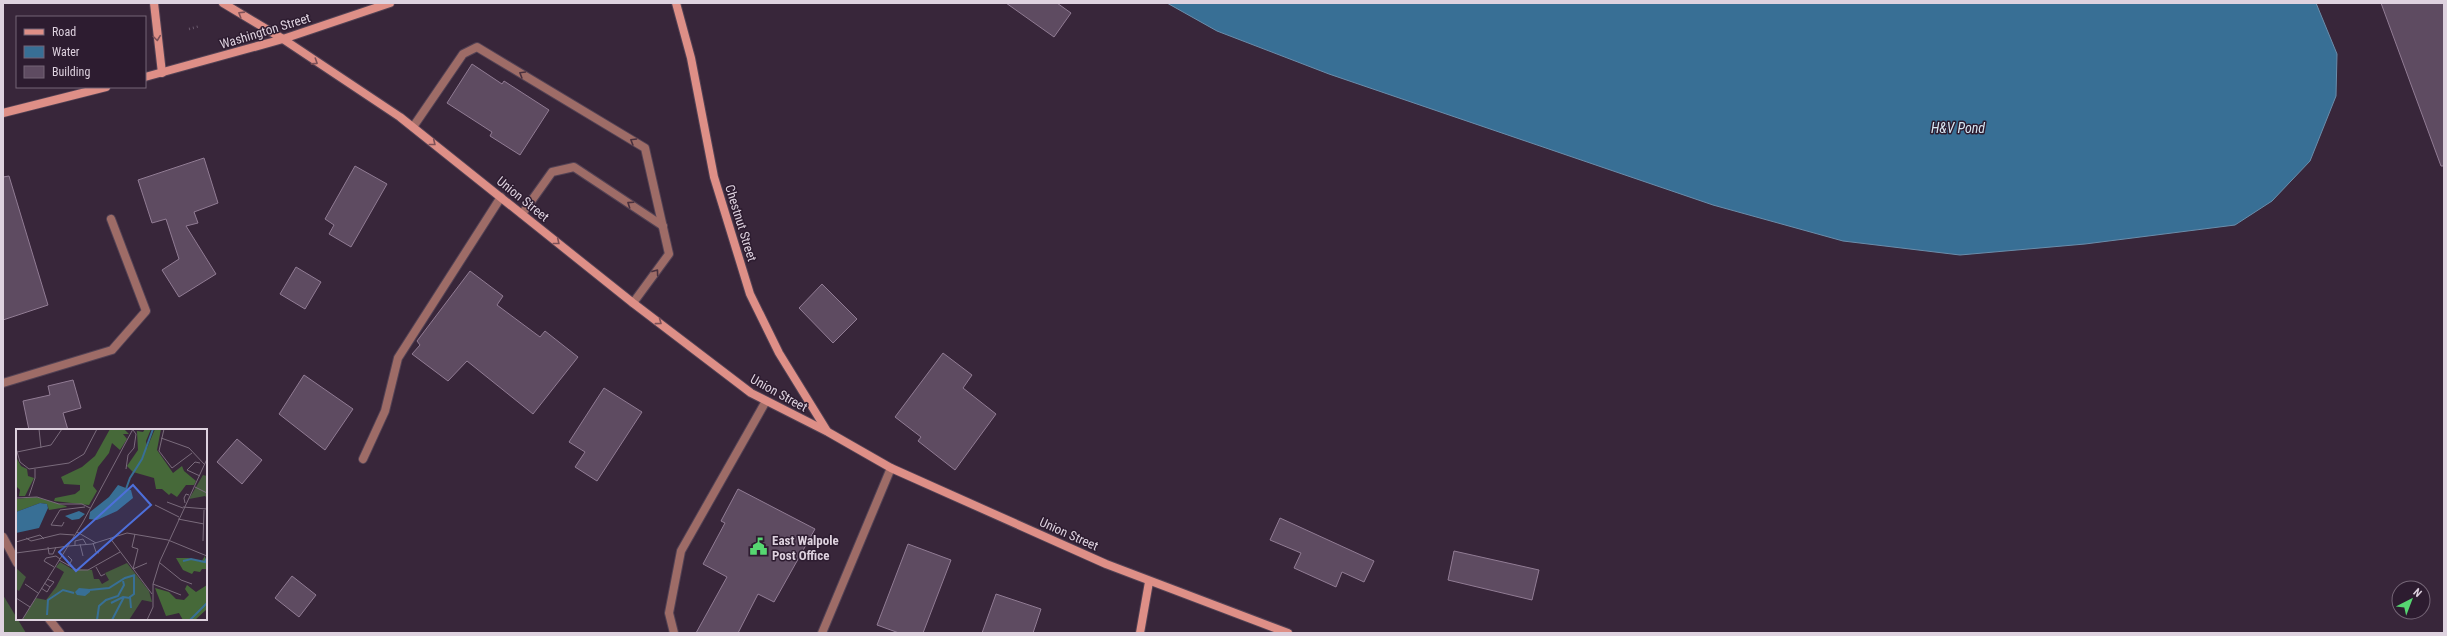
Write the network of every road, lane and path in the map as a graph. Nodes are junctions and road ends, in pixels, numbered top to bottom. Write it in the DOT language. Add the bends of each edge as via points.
graph roads {
  1 [pos="154,3"];
  2 [pos="223,3"];
  3 [pos="390,3"];
  4 [pos="676,3"];
  5 [pos="200,26"];
  6 [pos="189,29"];
  7 [pos="283,39"];
  8 [pos="162,73"];
  9 [pos="146,77"];
  10 [pos="102,88"];
  11 [pos="3,113"];
  12 [pos="413,127"];
  13 [pos="501,197"];
  14 [pos="522,214"];
  15 [pos="111,219"];
  16 [pos="663,226"];
  17 [pos="633,303"];
  18 [pos="3,383"];
  19 [pos="766,401"];
  20 [pos="828,432"];
  21 [pos="363,459"];
  22 [pos="891,468"];
  23 [pos="3,537"];
  24 [pos="16,561"];
  25 [pos="1149,582"];
  26 [pos="50,620"];
  27 [pos="60,633"];
  28 [pos="674,633"];
  29 [pos="822,633"];
  30 [pos="1140,633"];
  31 [pos="1288,633"];
  1 -- 8 [label="main road, one-way"];
  7 -- 2 [label="main road, Union Street, one-way"];
  3 -- 7 [label="main road, Washington Street"];
  4 -- 20 [label="main road, Chestnut Street" via="691,58 714,177 750,294 779,353"];
  5 -- 6 [label="path"];
  7 -- 8 [label="main road, Washington Street"];
  7 -- 12 [label="main road, Union Street, one-way"];
  8 -- 9 [label="main road, Washington Street"];
  10 -- 11 [label="main road"];
  12 -- 13 [label="main road, Union Street, one-way"];
  16 -- 12 [label="street, one-way" via="645,148 477,47 463,54"];
  13 -- 14 [label="main road, Union Street"];
  13 -- 21 [label="street" via="398,358 385,411"];
  16 -- 14 [label="street, one-way" via="574,167 552,172"];
  14 -- 17 [label="main road, Union Street, one-way"];
  15 -- 18 [label="street" via="146,311 112,350"];
  17 -- 16 [label="street, one-way" via="669,254"];
  17 -- 19 [label="main road, Union Street, one-way" via="751,393"];
  19 -- 20 [label="main road, Union Street"];
  19 -- 28 [label="street" via="681,551 669,613"];
  20 -- 22 [label="main road, Union Street"];
  22 -- 25 [label="main road, Union Street"];
  22 -- 29 [label="street"];
  23 -- 24 [label="street"];
  25 -- 30 [label="main road"];
  25 -- 31 [label="main road, Union Street"];
  26 -- 27 [label="street"];
}
